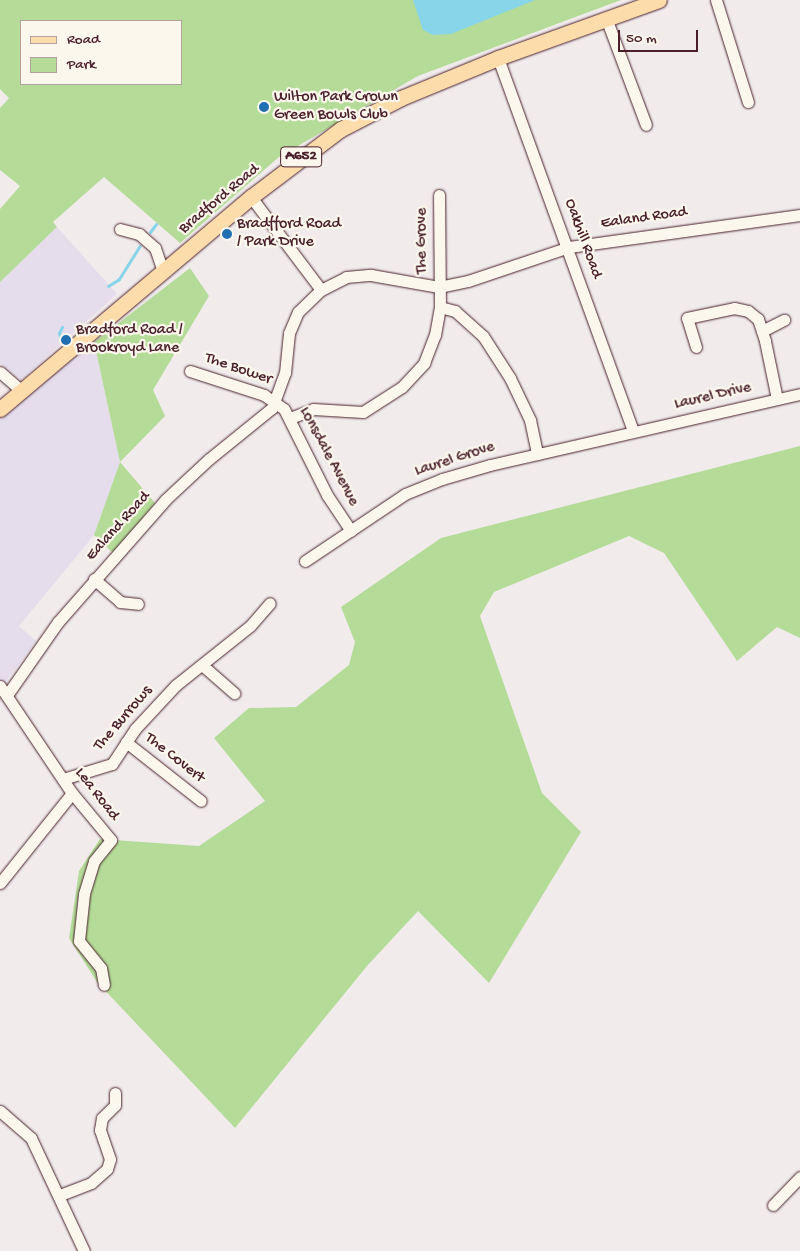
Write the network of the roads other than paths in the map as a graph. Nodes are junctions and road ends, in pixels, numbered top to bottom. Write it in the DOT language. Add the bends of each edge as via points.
graph roads {
  1 [pos="659,0"];
  2 [pos="716,0"];
  3 [pos="606,18"];
  4 [pos="498,58"];
  5 [pos="748,102"];
  6 [pos="646,125"];
  7 [pos="439,195"];
  8 [pos="250,197"];
  9 [pos="800,215"];
  10 [pos="120,229"];
  11 [pos="568,247"];
  12 [pos="163,270"];
  13 [pos="439,287"];
  14 [pos="321,290"];
  15 [pos="440,307"];
  16 [pos="784,320"];
  17 [pos="762,331"];
  18 [pos="696,347"];
  19 [pos="190,371"];
  20 [pos="0,372"];
  21 [pos="22,391"];
  22 [pos="800,394"];
  23 [pos="777,399"];
  24 [pos="275,401"];
  25 [pos="0,409"];
  26 [pos="290,418"];
  27 [pos="633,431"];
  28 [pos="537,454"];
  29 [pos="351,531"];
  30 [pos="305,561"];
  31 [pos="94,579"];
  32 [pos="270,603"];
  33 [pos="138,604"];
  34 [pos="202,664"];
  35 [pos="234,693"];
  36 [pos="3,696"];
  37 [pos="126,742"];
  38 [pos="63,779"];
  39 [pos="72,793"];
  40 [pos="202,801"];
  41 [pos="0,883"];
  42 [pos="104,985"];
  43 [pos="115,1093"];
  44 [pos="0,1111"];
  45 [pos="799,1181"];
  46 [pos="60,1195"];
  47 [pos="774,1205"];
  48 [pos="84,1251"];
  1 -- 3 [label="main road, Bradford Road / A652"];
  2 -- 5 [label="street"];
  3 -- 4 [label="main road, Bradford Road / A652"];
  3 -- 6 [label="street"];
  4 -- 8 [label="main road, Bradford Road / A652" via="401,98 341,129"];
  4 -- 11 [label="street, Oakhill Road"];
  7 -- 13 [label="street, The Grove"];
  8 -- 12 [label="main road, Bradford Road / A652"];
  8 -- 14 [label="street"];
  9 -- 11 [label="street, Ealand Road"];
  10 -- 12 [label="street" via="139,234 155,248"];
  11 -- 13 [label="street, Ealand Road" via="468,281"];
  11 -- 27 [label="street, Oakhill Road"];
  12 -- 21 [label="main road, Bradford Road / A652"];
  13 -- 14 [label="street" via="371,274 346,277"];
  13 -- 15 [label="street, The Grove"];
  14 -- 24 [label="street" via="298,312 289,333 284,373"];
  15 -- 26 [label="street, The Grove" via="435,335 424,363 402,387 363,412 313,409"];
  15 -- 28 [label="street" via="455,311 483,336 510,378 530,420"];
  16 -- 17 [label="street"];
  17 -- 18 [label="street" via="758,319 748,311 734,308 709,312 687,318"];
  17 -- 23 [label="street"];
  19 -- 24 [label="street, The Bower"];
  20 -- 21 [label="street"];
  21 -- 25 [label="main road, Bradford Road / A652"];
  22 -- 23 [label="street, Laurel Drive"];
  23 -- 27 [label="street, Laurel Drive"];
  24 -- 26 [label="street, Lonsdale Avenue"];
  24 -- 31 [label="street, Ealand Road" via="265,416 184,481"];
  26 -- 29 [label="street, Lonsdale Avenue" via="327,495"];
  27 -- 28 [label="street, Laurel Grove"];
  28 -- 29 [label="street, Laurel Grove" via="480,467 405,494"];
  29 -- 30 [label="street, Laurel Grove"];
  31 -- 33 [label="street" via="120,602"];
  31 -- 36 [label="street, Ealand Road"];
  32 -- 34 [label="street, The Burrows" via="250,626"];
  34 -- 35 [label="street"];
  34 -- 37 [label="street, The Burrows" via="176,685"];
  36 -- 38 [label="street, Lea Road"];
  37 -- 38 [label="street, The Burrows" via="112,764"];
  37 -- 40 [label="street, The Covert"];
  38 -- 39 [label="street, Lea Road"];
  39 -- 41 [label="street"];
  39 -- 42 [label="street, Lea Road" via="111,840 94,861 84,894 79,941 101,968"];
  43 -- 46 [label="street" via="115,1105 102,1118 100,1130 110,1159 107,1169 92,1183"];
  44 -- 46 [label="street" via="32,1138"];
  45 -- 47 [label="street"];
  46 -- 48 [label="street"];
}
